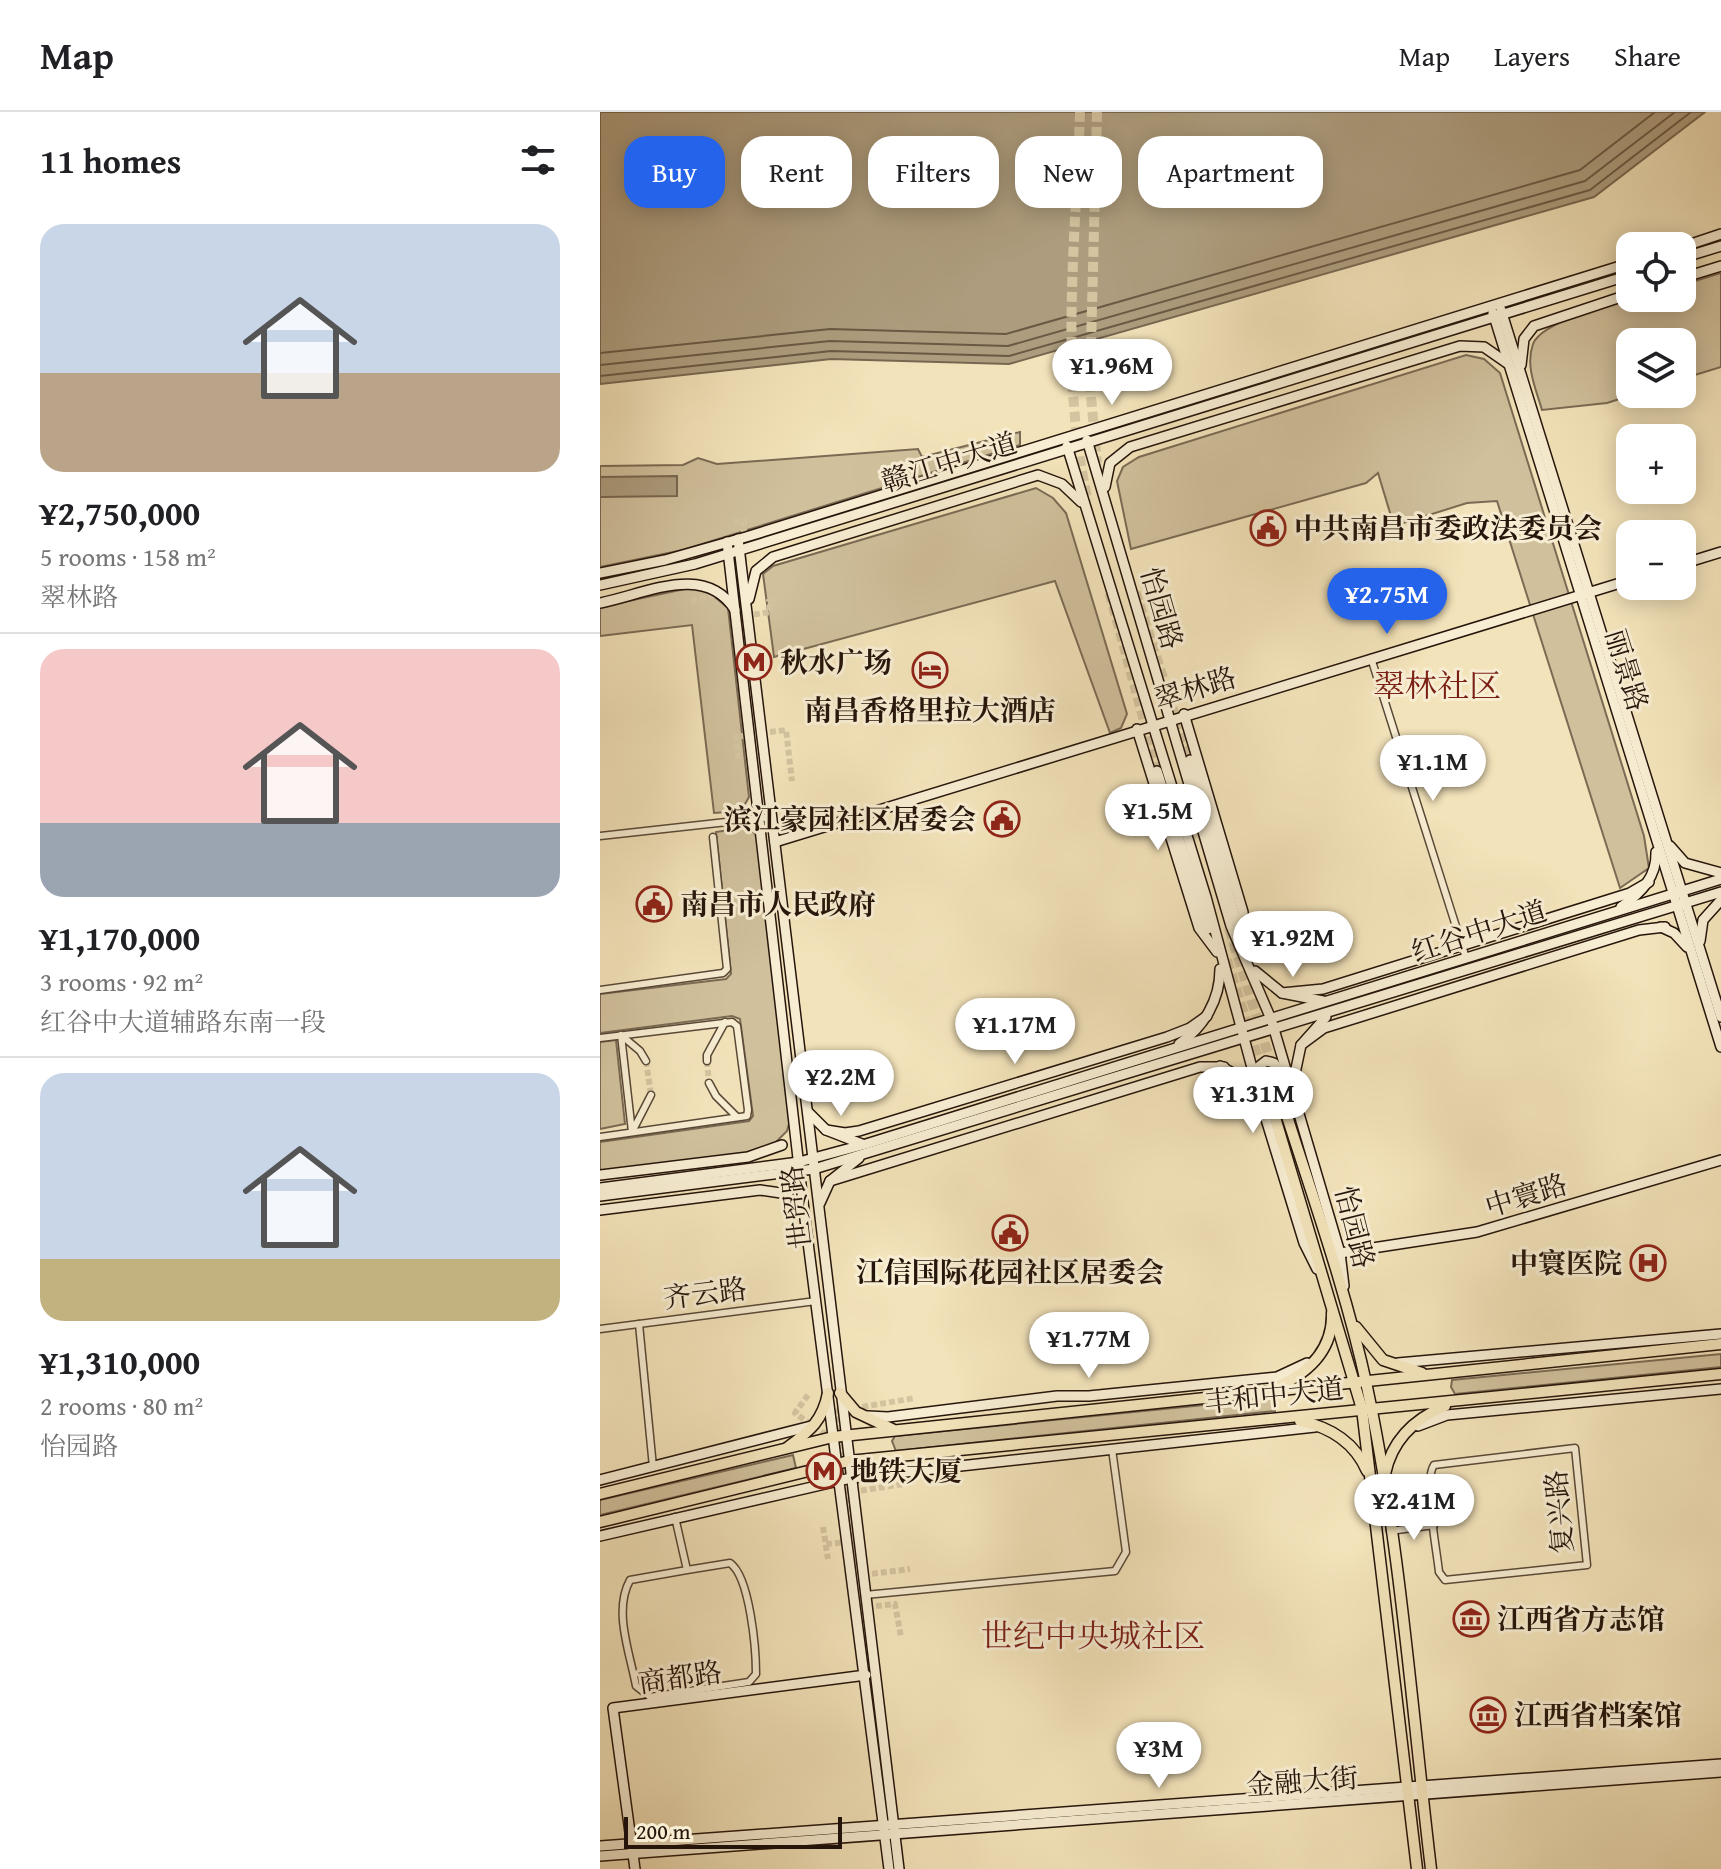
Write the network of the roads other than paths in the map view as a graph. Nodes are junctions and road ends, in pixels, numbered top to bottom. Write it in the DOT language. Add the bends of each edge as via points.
graph roads {
  1 [pos="1721,234"];
  2 [pos="1696,242"];
  3 [pos="1721,246"];
  4 [pos="1696,254"];
  5 [pos="1721,266"];
  6 [pos="1616,268"];
  7 [pos="1696,274"];
  8 [pos="1616,279"];
  9 [pos="1616,299"];
  10 [pos="1496,310"];
  11 [pos="1510,366"];
  12 [pos="1521,372"];
  13 [pos="1086,438"];
  14 [pos="1066,444"];
  15 [pos="1085,508"];
  16 [pos="738,539"];
  17 [pos="1118,541"];
  18 [pos="727,542"];
  19 [pos="734,552"];
  20 [pos="1721,552"];
  21 [pos="1696,560"];
  22 [pos="600,573"];
  23 [pos="1616,584"];
  24 [pos="600,585"];
  25 [pos="1586,594"];
  26 [pos="600,603"];
  27 [pos="742,613"];
  28 [pos="1371,658"];
  29 [pos="1184,714"];
  30 [pos="1168,719"];
  31 [pos="1153,724"];
  32 [pos="1137,729"];
  33 [pos="1190,760"];
  34 [pos="1157,771"];
  35 [pos="772,817"];
  36 [pos="758,819"];
  37 [pos="1658,832"];
  38 [pos="600,836"];
  39 [pos="713,837"];
  40 [pos="775,842"];
  41 [pos="1721,865"];
  42 [pos="1693,867"];
  43 [pos="1721,876"];
  44 [pos="1649,882"];
  45 [pos="1721,892"];
  46 [pos="1677,893"];
  47 [pos="1721,903"];
  48 [pos="1681,905"];
  49 [pos="1607,914"];
  50 [pos="1614,924"];
  51 [pos="1665,927"];
  52 [pos="1462,944"];
  53 [pos="1696,953"];
  54 [pos="1219,955"];
  55 [pos="1466,958"];
  56 [pos="1247,960"];
  57 [pos="600,990"];
  58 [pos="1282,993"];
  59 [pos="1339,1004"];
  60 [pos="1207,1016"];
  61 [pos="1721,1017"];
  62 [pos="725,1022"];
  63 [pos="1273,1025"];
  64 [pos="1240,1029"];
  65 [pos="621,1035"];
  66 [pos="600,1038"];
  67 [pos="1243,1040"];
  68 [pos="1301,1045"];
  69 [pos="1721,1047"];
  70 [pos="1169,1051"];
  71 [pos="646,1061"];
  72 [pos="707,1061"];
  73 [pos="1166,1064"];
  74 [pos="1224,1067"];
  75 [pos="709,1083"];
  76 [pos="1294,1094"];
  77 [pos="651,1095"];
  78 [pos="807,1111"];
  79 [pos="793,1114"];
  80 [pos="1265,1116"];
  81 [pos="737,1117"];
  82 [pos="826,1130"];
  83 [pos="632,1132"];
  84 [pos="600,1137"];
  85 [pos="782,1145"];
  86 [pos="864,1149"];
  87 [pos="1721,1160"];
  88 [pos="813,1164"];
  89 [pos="799,1167"];
  90 [pos="744,1174"];
  91 [pos="600,1175"];
  92 [pos="830,1181"];
  93 [pos="600,1188"];
  94 [pos="788,1194"];
  95 [pos="600,1196"];
  96 [pos="600,1210"];
  97 [pos="804,1212"];
  98 [pos="819,1214"];
  99 [pos="1340,1253"];
  100 [pos="1332,1299"];
  101 [pos="816,1301"];
  102 [pos="1348,1315"];
  103 [pos="639,1324"];
  104 [pos="600,1329"];
  105 [pos="1721,1334"];
  106 [pos="1721,1344"];
  107 [pos="1320,1355"];
  108 [pos="1383,1360"];
  109 [pos="1443,1374"];
  110 [pos="1721,1374"];
  111 [pos="1361,1382"];
  112 [pos="1721,1389"];
  113 [pos="1267,1392"];
  114 [pos="834,1393"];
  115 [pos="1456,1401"];
  116 [pos="1367,1409"];
  117 [pos="861,1415"];
  118 [pos="1278,1420"];
  119 [pos="818,1422"];
  120 [pos="897,1431"];
  121 [pos="1404,1433"];
  122 [pos="1337,1434"];
  123 [pos="845,1436"];
  124 [pos="833,1437"];
  125 [pos="1112,1449"];
  126 [pos="784,1450"];
  127 [pos="849,1461"];
  128 [pos="836,1465"];
  129 [pos="653,1467"];
  130 [pos="851,1478"];
  131 [pos="600,1480"];
  132 [pos="1384,1480"];
  133 [pos="838,1481"];
  134 [pos="1371,1481"];
  135 [pos="600,1494"];
  136 [pos="1432,1512"];
  137 [pos="675,1517"];
  138 [pos="600,1522"];
  139 [pos="1389,1525"];
  140 [pos="1434,1525"];
  141 [pos="600,1536"];
  142 [pos="687,1570"];
  143 [pos="865,1595"];
  144 [pos="866,1675"];
  145 [pos="1721,1764"];
  146 [pos="1721,1772"];
  147 [pos="1422,1789"];
  148 [pos="1409,1790"];
  149 [pos="888,1823"];
  150 [pos="890,1835"];
  151 [pos="600,1846"];
  152 [pos="633,1848"];
  153 [pos="600,1856"];
  154 [pos="635,1869"];
  155 [pos="889,1869"];
  156 [pos="899,1869"];
  157 [pos="1417,1869"];
  158 [pos="1431,1869"];
  1 -- 2 [label="main road"];
  3 -- 4 [label="main road"];
  5 -- 7 [label="main road"];
  6 -- 10 [label="main road, 赣江中大道"];
  8 -- 10 [label="main road, 赣江中大道"];
  9 -- 12 [label="main road" via="1534,326 1524,339"];
  10 -- 11 [label="main road, 丽景路"];
  10 -- 12 [label="main road, 丽景路"];
  10 -- 13 [label="main road, 赣江中大道"];
  11 -- 17 [label="main road" via="1484,347 1460,346 1130,447 1114,458 1105,475"];
  11 -- 25 [label="main road, 丽景路"];
  12 -- 25 [label="main road, 丽景路"];
  13 -- 14 [label="main road, 赣江中大道"];
  13 -- 17 [label="main road, 怡园路"];
  14 -- 15 [label="main road, 怡园路"];
  14 -- 16 [label="main road, 赣江中大道"];
  14 -- 19 [label="main road, 赣江中大道"];
  15 -- 27 [label="main road" via="1062,484 1038,475 773,557 756,571"];
  15 -- 31 [label="main road, 怡园路"];
  16 -- 18 [label="main road, 赣江中大道"];
  16 -- 19 [label="main road, 世贸路"];
  17 -- 30 [label="main road, 怡园路"];
  18 -- 19 [label="main road, 世贸路"];
  18 -- 22 [label="main road, 赣江中大道"];
  19 -- 24 [label="main road, 赣江中大道"];
  19 -- 27 [label="main road, 世贸路"];
  20 -- 21 [label="main road"];
  23 -- 25 [label="main road, 翠林路"];
  25 -- 28 [label="main road, 翠林路"];
  25 -- 37 [label="main road, 丽景路"];
  26 -- 27 [label="main road" via="700,583 723,593"];
  27 -- 35 [label="main road, 世贸路"];
  27 -- 36 [label="main road, 世贸路"];
  28 -- 29 [label="main road, 翠林路"];
  28 -- 52 [label="street"];
  29 -- 30 [label="main road, 翠林路"];
  29 -- 56 [label="main road" via="1243,912"];
  30 -- 31 [label="main road, 翠林路"];
  30 -- 56 [label="main road, 怡园路" via="1231,926"];
  31 -- 32 [label="main road, 翠林路"];
  31 -- 54 [label="main road, 怡园路"];
  32 -- 40 [label="main road, 翠林路"];
  32 -- 54 [label="main road" via="1199,928"];
  33 -- 56 [label="main road"];
  34 -- 54 [label="main road"];
  35 -- 36 [label="street"];
  35 -- 40 [label="main road, 世贸路"];
  36 -- 38 [label="street"];
  36 -- 79 [label="main road, 世贸路"];
  37 -- 42 [label="main road"];
  37 -- 44 [label="main road" via="1657,865"];
  37 -- 46 [label="main road, 丽景路"];
  39 -- 57 [label="street" via="727,969"];
  40 -- 78 [label="main road, 世贸路"];
  41 -- 42 [label="main road"];
  42 -- 43 [label="main road"];
  43 -- 46 [label="main road, 红谷中大道"];
  44 -- 49 [label="main road"];
  44 -- 52 [label="main road" via="1630,893"];
  45 -- 48 [label="main road, 红谷中大道"];
  46 -- 48 [label="main road, 丽景路"];
  46 -- 49 [label="main road, 红谷中大道"];
  47 -- 53 [label="main road" via="1707,913"];
  48 -- 50 [label="main road, 红谷中大道"];
  48 -- 53 [label="main road, 丽景路"];
  49 -- 55 [label="main road, 红谷中大道"];
  50 -- 51 [label="main road"];
  50 -- 59 [label="main road, 红谷中大道"];
  51 -- 53 [label="main road"];
  51 -- 68 [label="main road" via="1639,930 1324,1028"];
  52 -- 55 [label="street"];
  52 -- 58 [label="main road" via="1323,989"];
  53 -- 61 [label="main road, 丽景路"];
  53 -- 69 [label="main road, 丽景路"];
  54 -- 60 [label="main road" via="1220,979"];
  54 -- 64 [label="main road, 怡园路"];
  55 -- 59 [label="main road, 红谷中大道"];
  56 -- 58 [label="main road"];
  56 -- 63 [label="main road, 怡园路"];
  58 -- 59 [label="main road"];
  59 -- 63 [label="main road, 红谷中大道"];
  59 -- 68 [label="main road"];
  60 -- 70 [label="main road"];
  60 -- 82 [label="main road" via="1167,1037 859,1131"];
  62 -- 65 [label="street"];
  62 -- 72 [label="street"];
  62 -- 81 [label="street" via="737,1026 748,1110 747,1116"];
  63 -- 64 [label="main road, 红谷中大道"];
  63 -- 67 [label="main road, 红谷中大道"];
  63 -- 76 [label="main road, 怡园路"];
  64 -- 67 [label="main road, 怡园路"];
  64 -- 70 [label="main road, 红谷中大道"];
  65 -- 66 [label="street"];
  65 -- 71 [label="street"];
  65 -- 83 [label="street"];
  67 -- 73 [label="main road, 红谷中大道"];
  67 -- 80 [label="main road, 怡园路"];
  68 -- 76 [label="main road"];
  70 -- 86 [label="main road, 红谷中大道"];
  73 -- 74 [label="main road" via="1196,1060"];
  73 -- 86 [label="main road, 红谷中大道"];
  74 -- 80 [label="main road" via="1250,1087"];
  74 -- 92 [label="main road" via="1200,1067"];
  75 -- 81 [label="street"];
  76 -- 80 [label="main road" via="1274,1063 1266,1061 1257,1068"];
  76 -- 99 [label="main road, 怡园路"];
  77 -- 83 [label="street"];
  78 -- 82 [label="main road"];
  78 -- 88 [label="main road, 世贸路"];
  79 -- 85 [label="main road"];
  79 -- 89 [label="main road, 世贸路"];
  80 -- 100 [label="main road, 怡园路" via="1304,1243"];
  81 -- 83 [label="street"];
  82 -- 86 [label="main road"];
  83 -- 84 [label="street"];
  85 -- 90 [label="main road"];
  85 -- 91 [label="main road" via="748,1157"];
  86 -- 88 [label="main road, 红谷中大道"];
  86 -- 92 [label="main road"];
  87 -- 99 [label="main road, 中寰路" via="1477,1232"];
  88 -- 89 [label="main road, 红谷中大道"];
  88 -- 98 [label="main road, 世贸路"];
  89 -- 90 [label="main road, 红谷中大道"];
  89 -- 97 [label="main road, 世贸路"];
  90 -- 93 [label="main road, 红谷中大道"];
  90 -- 94 [label="main road"];
  90 -- 95 [label="main road, 红谷中大道"];
  92 -- 98 [label="main road"];
  94 -- 96 [label="main road" via="760,1190"];
  94 -- 97 [label="main road"];
  97 -- 101 [label="main road, 世贸路"];
  98 -- 114 [label="main road, 世贸路"];
  99 -- 102 [label="main road, 怡园路"];
  100 -- 102 [label="main road" via="1268,1074"];
  100 -- 107 [label="main road" via="1332,1332"];
  100 -- 111 [label="main road, 怡园路"];
  101 -- 103 [label="street, 齐云路"];
  101 -- 114 [label="main road, 世贸路"];
  102 -- 108 [label="main road"];
  102 -- 111 [label="main road, 怡园路"];
  103 -- 104 [label="street, 齐云路"];
  103 -- 129 [label="street"];
  105 -- 108 [label="main road" via="1418,1363"];
  106 -- 109 [label="main road, 丰和中大道"];
  107 -- 113 [label="main road" via="1297,1377"];
  107 -- 117 [label="main road" via="1277,1377 888,1417"];
  108 -- 109 [label="main road" via="1401,1369"];
  109 -- 111 [label="main road, 丰和中大道"];
  110 -- 115 [label="main road, 丰和中大道"];
  111 -- 113 [label="main road, 丰和中大道"];
  111 -- 116 [label="main road, 怡园路"];
  112 -- 121 [label="main road" via="1447,1415"];
  113 -- 120 [label="main road, 丰和中大道"];
  114 -- 117 [label="main road"];
  114 -- 119 [label="main road"];
  114 -- 123 [label="main road, 世贸路"];
  114 -- 124 [label="main road, 世贸路"];
  115 -- 116 [label="main road, 丰和中大道"];
  115 -- 121 [label="main road" via="1419,1419"];
  116 -- 118 [label="main road, 丰和中大道"];
  116 -- 132 [label="main road, 怡园路"];
  116 -- 134 [label="main road, 怡园路"];
  117 -- 120 [label="main road"];
  118 -- 122 [label="main road" via="1318,1424"];
  118 -- 127 [label="main road, 丰和中大道"];
  119 -- 126 [label="main road"];
  119 -- 129 [label="main road" via="786,1435"];
  120 -- 123 [label="main road, 丰和中大道"];
  121 -- 132 [label="main road"];
  122 -- 125 [label="main road" via="1315,1427 1284,1429"];
  122 -- 134 [label="main road" via="1358,1454"];
  123 -- 124 [label="main road, 丰和中大道"];
  123 -- 127 [label="main road, 世贸路"];
  124 -- 126 [label="main road, 丰和中大道"];
  124 -- 128 [label="main road, 世贸路"];
  125 -- 130 [label="main road"];
  125 -- 143 [label="street" via="1126,1552 1115,1571"];
  126 -- 135 [label="main road, 丰和中大道"];
  127 -- 128 [label="main road, 丰和中大道"];
  127 -- 130 [label="main road, 世贸路"];
  128 -- 133 [label="main road, 世贸路"];
  128 -- 138 [label="main road, 丰和中大道"];
  129 -- 131 [label="main road"];
  130 -- 133 [label="main road"];
  130 -- 143 [label="main road, 世贸路"];
  132 -- 139 [label="main road, 怡园路"];
  133 -- 137 [label="main road"];
  133 -- 144 [label="main road, 世贸路"];
  134 -- 148 [label="main road, 怡园路"];
  136 -- 139 [label="street"];
  136 -- 140 [label="street, 复兴路"];
  136 -- 140 [label="street, 复兴路" via="1430,1470 1439,1462 1575,1448 1587,1565 1445,1580 1439,1572"];
  137 -- 141 [label="main road"];
  137 -- 142 [label="street"];
  139 -- 140 [label="street"];
  139 -- 147 [label="main road, 怡园路"];
  142 -- 142 [label="street" via="630,1580 623,1593 636,1686 650,1697 749,1682 756,1674 737,1567 730,1563"];
  143 -- 149 [label="main road, 世贸路"];
  144 -- 149 [label="main road, 世贸路"];
  144 -- 152 [label="main road, 商都路" via="613,1708"];
  145 -- 147 [label="main road, 金融大街"];
  146 -- 147 [label="main road, 金融大街"];
  147 -- 148 [label="main road, 金融大街"];
  147 -- 158 [label="main road, 怡园路"];
  148 -- 149 [label="main road, 金融大街"];
  148 -- 150 [label="main road, 金融大街"];
  148 -- 157 [label="main road, 怡园路"];
  149 -- 150 [label="main road, 世贸路"];
  149 -- 152 [label="main road, 金融大街"];
  150 -- 152 [label="main road, 金融大街"];
  150 -- 155 [label="main road, 世贸路"];
  150 -- 156 [label="main road, 世贸路"];
  151 -- 152 [label="main road, 金融大街"];
  152 -- 153 [label="main road, 金融大街"];
  152 -- 154 [label="main road, 商都路"];
}
